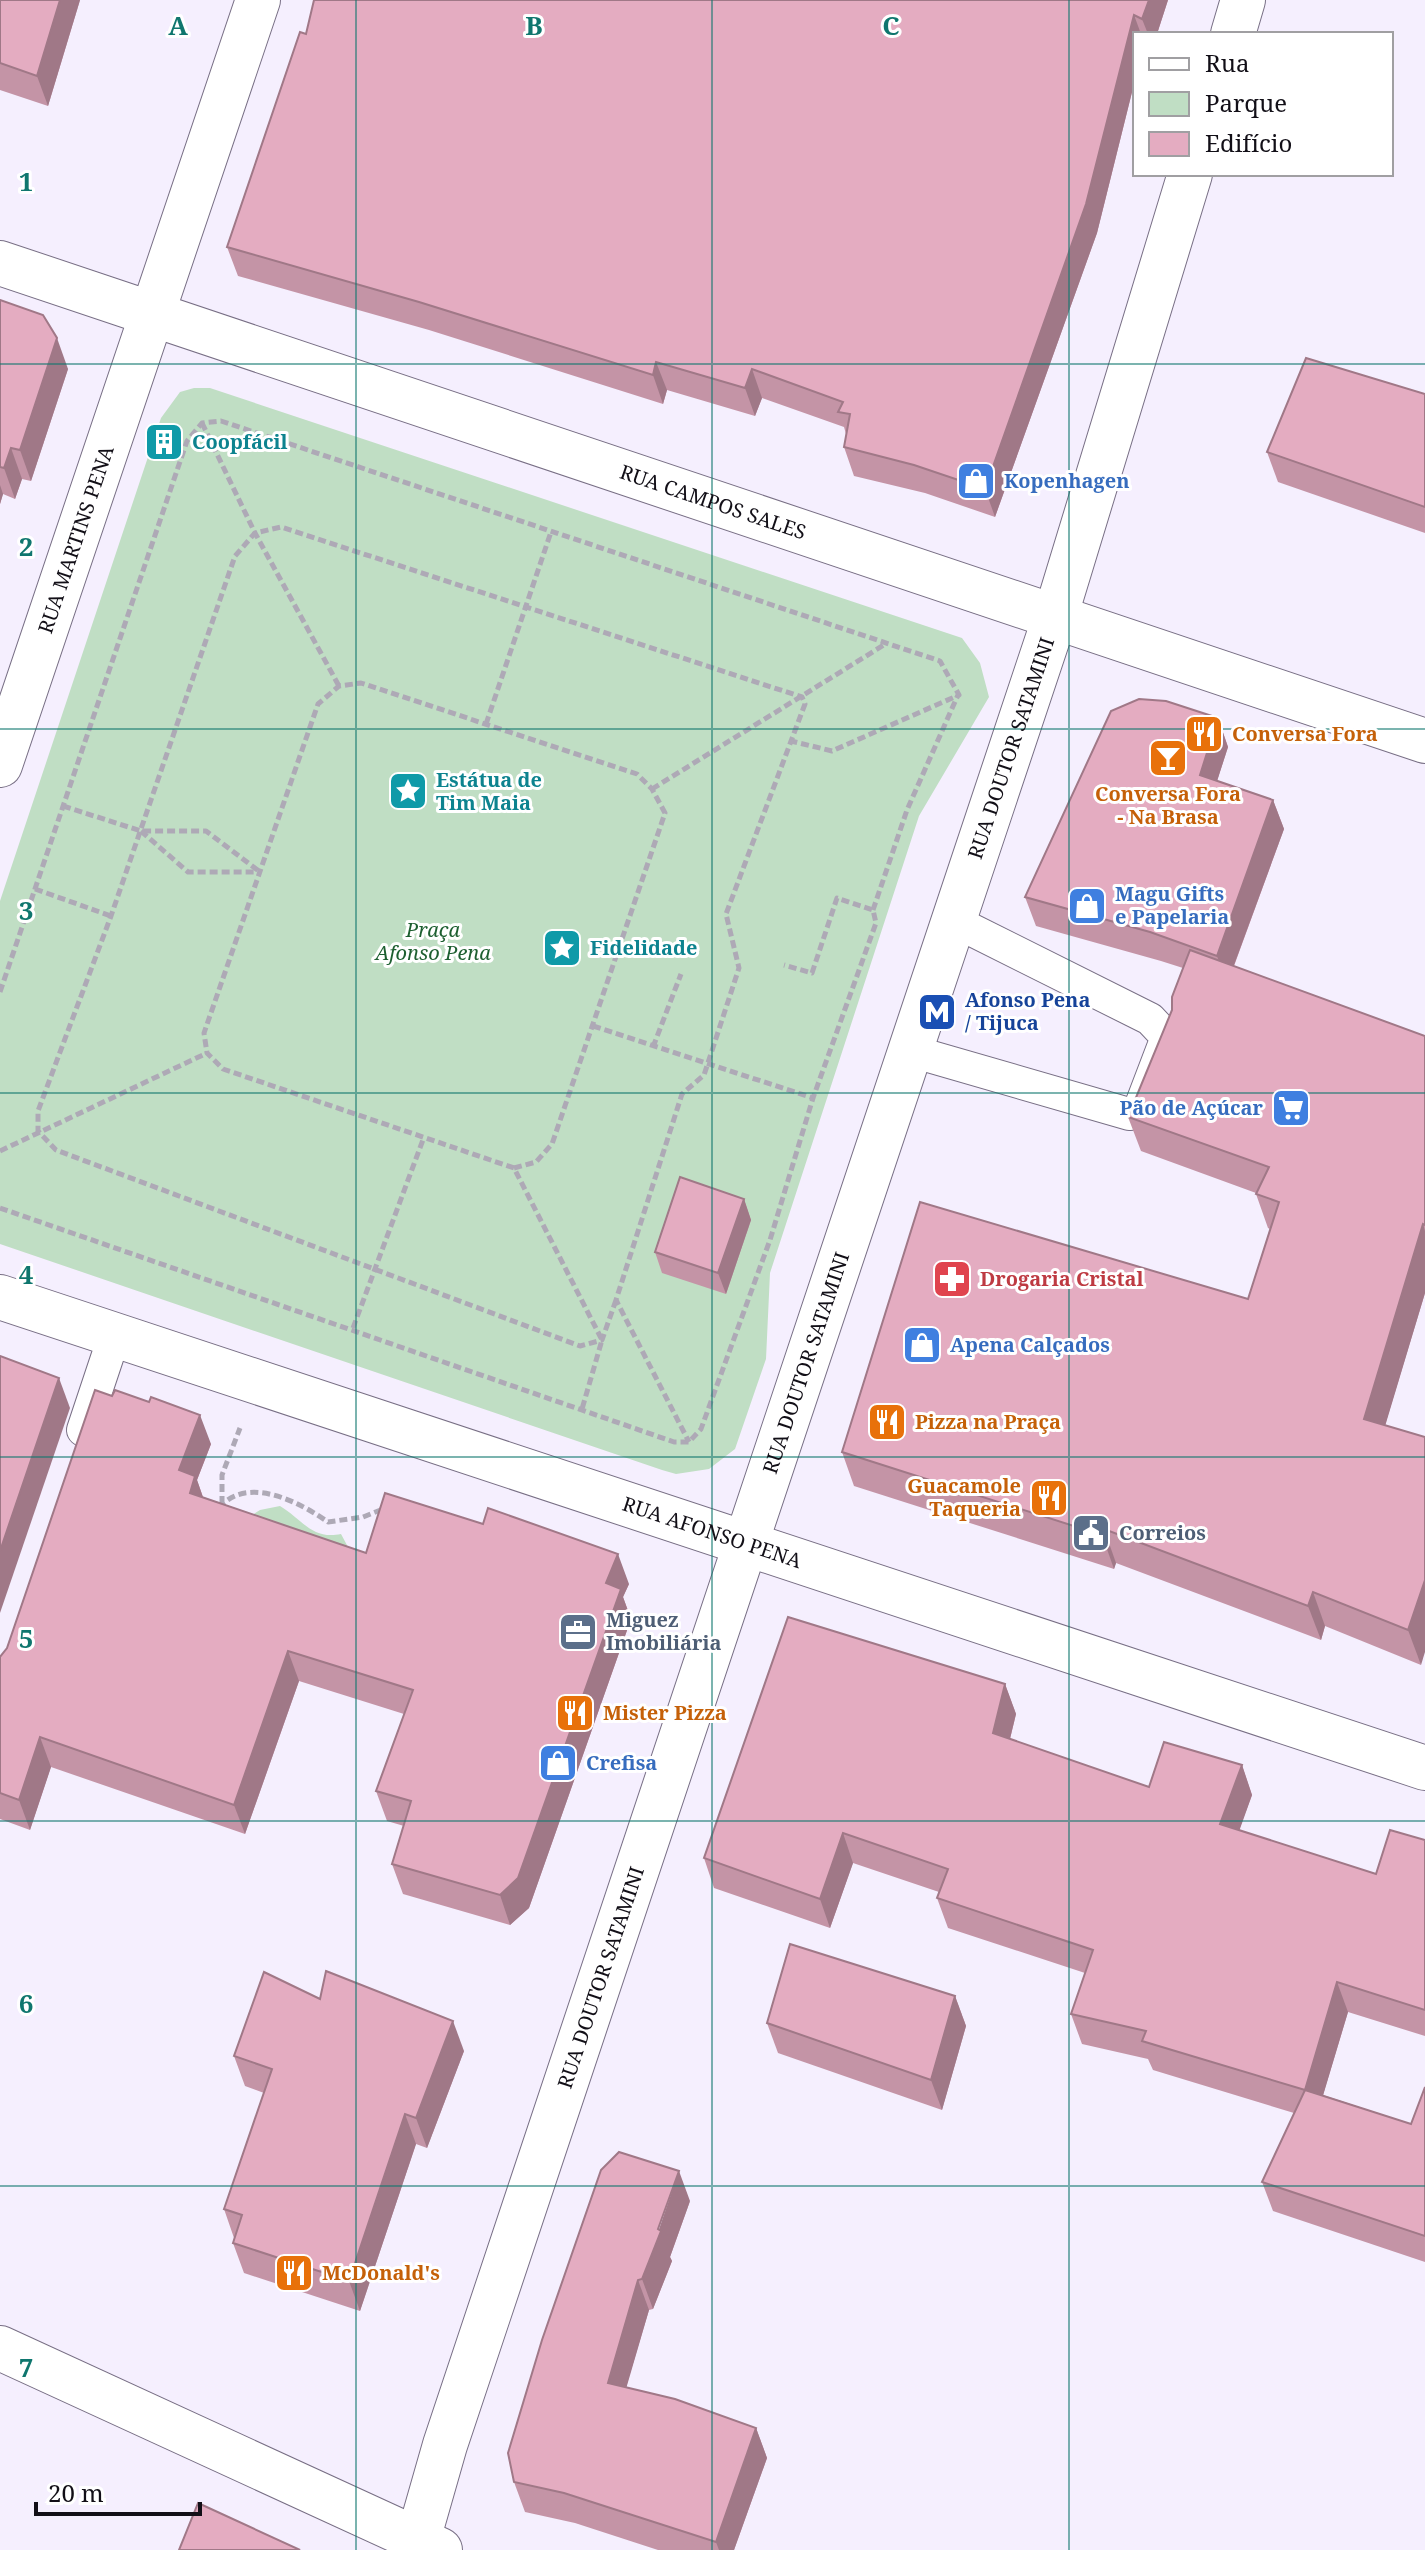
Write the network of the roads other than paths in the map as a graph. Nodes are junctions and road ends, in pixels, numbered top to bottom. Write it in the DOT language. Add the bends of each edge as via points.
graph roads {
  1 [pos="258,0"];
  2 [pos="1243,0"];
  3 [pos="1234,32"];
  4 [pos="1189,176"];
  5 [pos="0,263"];
  6 [pos="150,314"];
  7 [pos="1056,614"];
  8 [pos="1425,741"];
  9 [pos="0,765"];
  10 [pos="954,921"];
  11 [pos="911,1051"];
  12 [pos="0,1297"];
  13 [pos="115,1334"];
  14 [pos="74,1455"];
  15 [pos="747,1546"];
  16 [pos="1425,1768"];
  17 [pos="0,2348"];
  18 [pos="424,2547"];
  1 -- 6 [label="street, RUA MARTINS PENA"];
  2 -- 3 [label="street"];
  4 -- 7 [label="street, RUA DOUTOR SATAMINI"];
  5 -- 6 [label="street, RUA CAMPOS SALES"];
  6 -- 7 [label="street, RUA CAMPOS SALES"];
  6 -- 9 [label="street, RUA MARTINS PENA"];
  7 -- 8 [label="street, RUA CAMPOS SALES"];
  7 -- 10 [label="street, RUA DOUTOR SATAMINI"];
  10 -- 11 [label="street, RUA DOUTOR SATAMINI"];
  10 -- 11 [label="lane" via="1150,1019 1167,1037 1138,1113 1129,1114"];
  11 -- 15 [label="street, RUA DOUTOR SATAMINI"];
  12 -- 13 [label="street, RUA AFONSO PENA"];
  13 -- 14 [label="lane"];
  13 -- 15 [label="street, RUA AFONSO PENA"];
  15 -- 16 [label="street, RUA AFONSO PENA"];
  15 -- 18 [label="street, RUA DOUTOR SATAMINI" via="445,2445"];
  17 -- 18 [label="street"];
}
